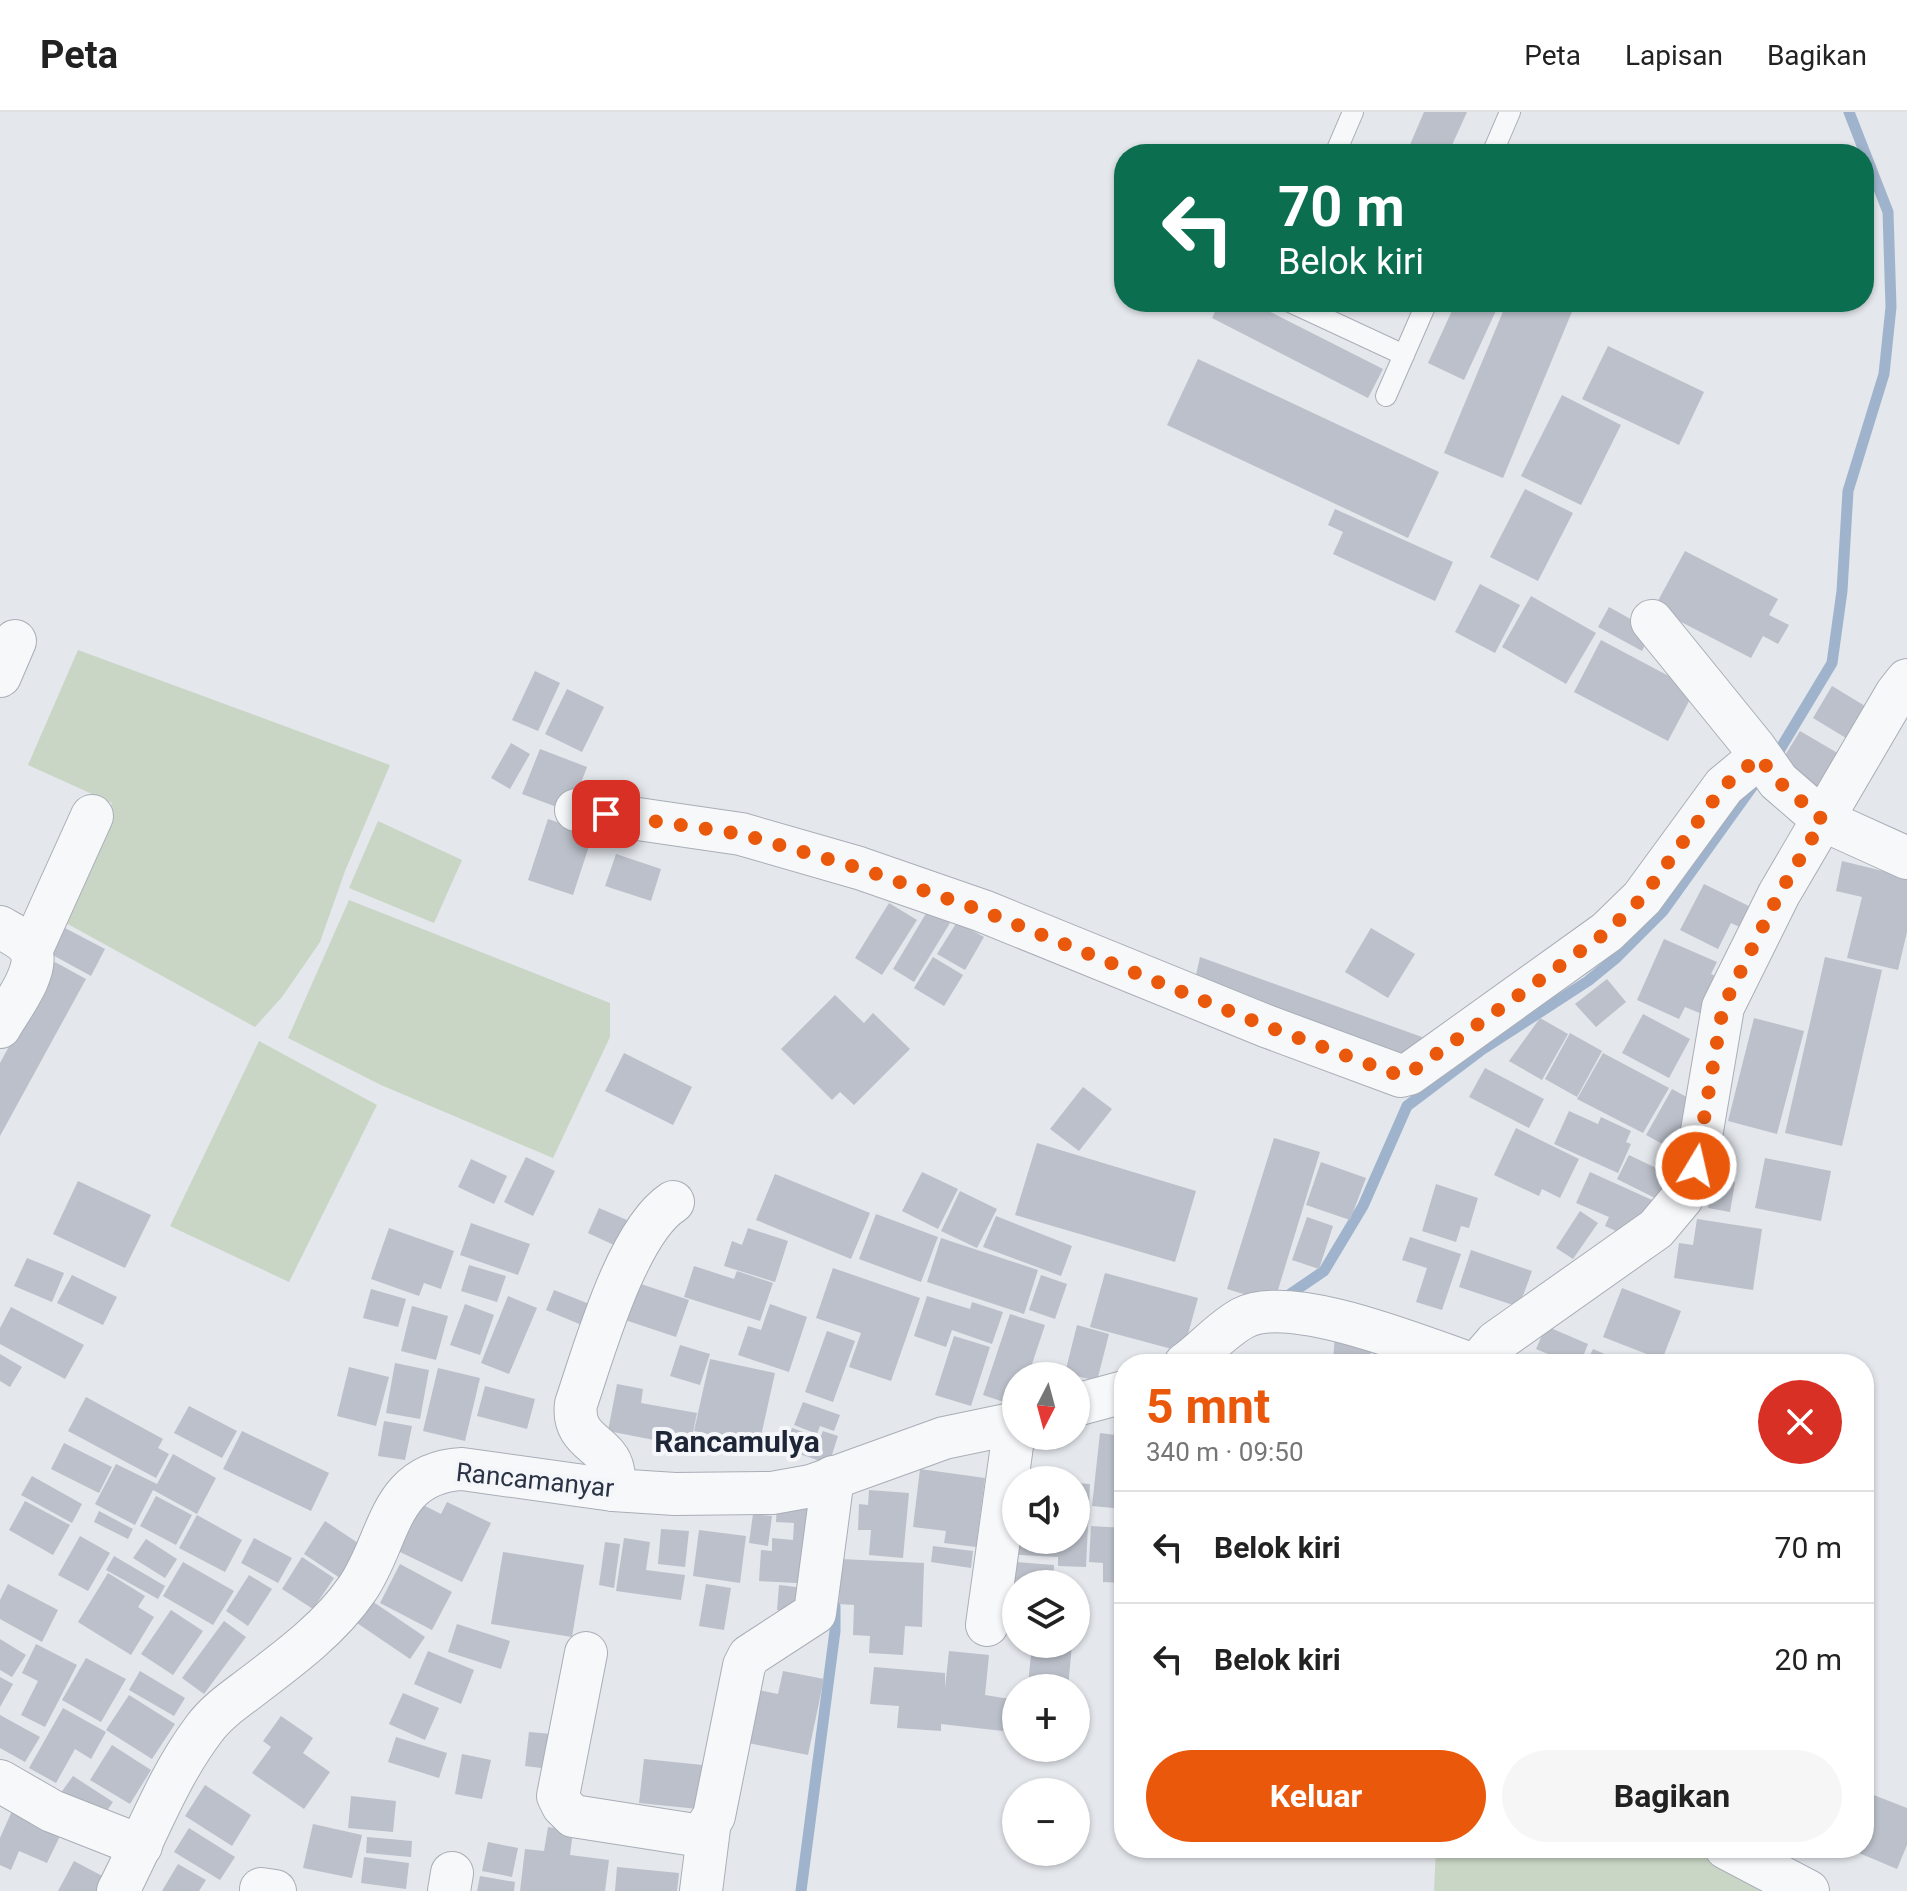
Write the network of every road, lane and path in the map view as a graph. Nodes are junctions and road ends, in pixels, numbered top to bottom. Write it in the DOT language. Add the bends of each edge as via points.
graph roads {
  1 [pos="1353,112"];
  2 [pos="1510,112"];
  3 [pos="1339,144"];
  4 [pos="1496,144"];
  5 [pos="1312,312"];
  6 [pos="1423,312"];
  7 [pos="1404,355"];
  8 [pos="1386,396"];
  9 [pos="1652,621"];
  10 [pos="1907,680"];
  11 [pos="1789,788"];
  12 [pos="576,810"];
  13 [pos="92,816"];
  14 [pos="1907,858"];
  15 [pos="16,939"];
  16 [pos="0,1027"];
  17 [pos="673,1202"];
  18 [pos="1197,1354"];
  19 [pos="1444,1354"];
  20 [pos="1484,1354"];
  21 [pos="1114,1395"];
  22 [pos="1090,1401"];
  23 [pos="1002,1426"];
  24 [pos="1011,1450"];
  25 [pos="833,1477"];
  26 [pos="613,1490"];
  27 [pos="987,1625"];
  28 [pos="586,1653"];
  29 [pos="0,1781"];
  30 [pos="709,1828"];
  31 [pos="141,1846"];
  32 [pos="1745,1858"];
  33 [pos="118,1891"];
  34 [pos="701,1891"];
  35 [pos="1808,1891"];
  1 -- 3 [label="lane"];
  2 -- 4 [label="lane"];
  5 -- 7 [label="lane"];
  6 -- 7 [label="lane"];
  7 -- 8 [label="lane"];
  9 -- 11 [label="street"];
  10 -- 11 [label="street"];
  11 -- 12 [label="street" via="1724,786 1642,898 1607,932 1401,1076 983,911 859,868 741,834"];
  11 -- 14 [label="street"];
  11 -- 20 [label="street" via="1779,894 1723,1007 1696,1166 1682,1198 1656,1229"];
  13 -- 15 [label="street"];
  15 -- 16 [label="street" via="32,969"];
  17 -- 26 [label="street" via="654,1218 623,1274 574,1413 578,1428 612,1464"];
  18 -- 19 [label="street" via="1245,1317 1263,1311 1346,1322"];
  21 -- 22 [label="street"];
  23 -- 25 [label="street, Rancamanyar" via="944,1438"];
  24 -- 27 [label="street"];
  25 -- 26 [label="street, Rancamanyar" via="772,1493"];
  25 -- 30 [label="street" via="815,1613 749,1656 744,1666"];
  26 -- 31 [label="street, Rancamanyar" via="462,1469 422,1478 401,1502 359,1587 339,1612 206,1725"];
  28 -- 30 [label="street" via="558,1796 563,1806 573,1816 701,1836"];
  29 -- 31 [label="street" via="52,1811"];
  30 -- 34 [label="street"];
  31 -- 33 [label="street, Rancamanyar"];
  32 -- 35 [label="street"];
}
